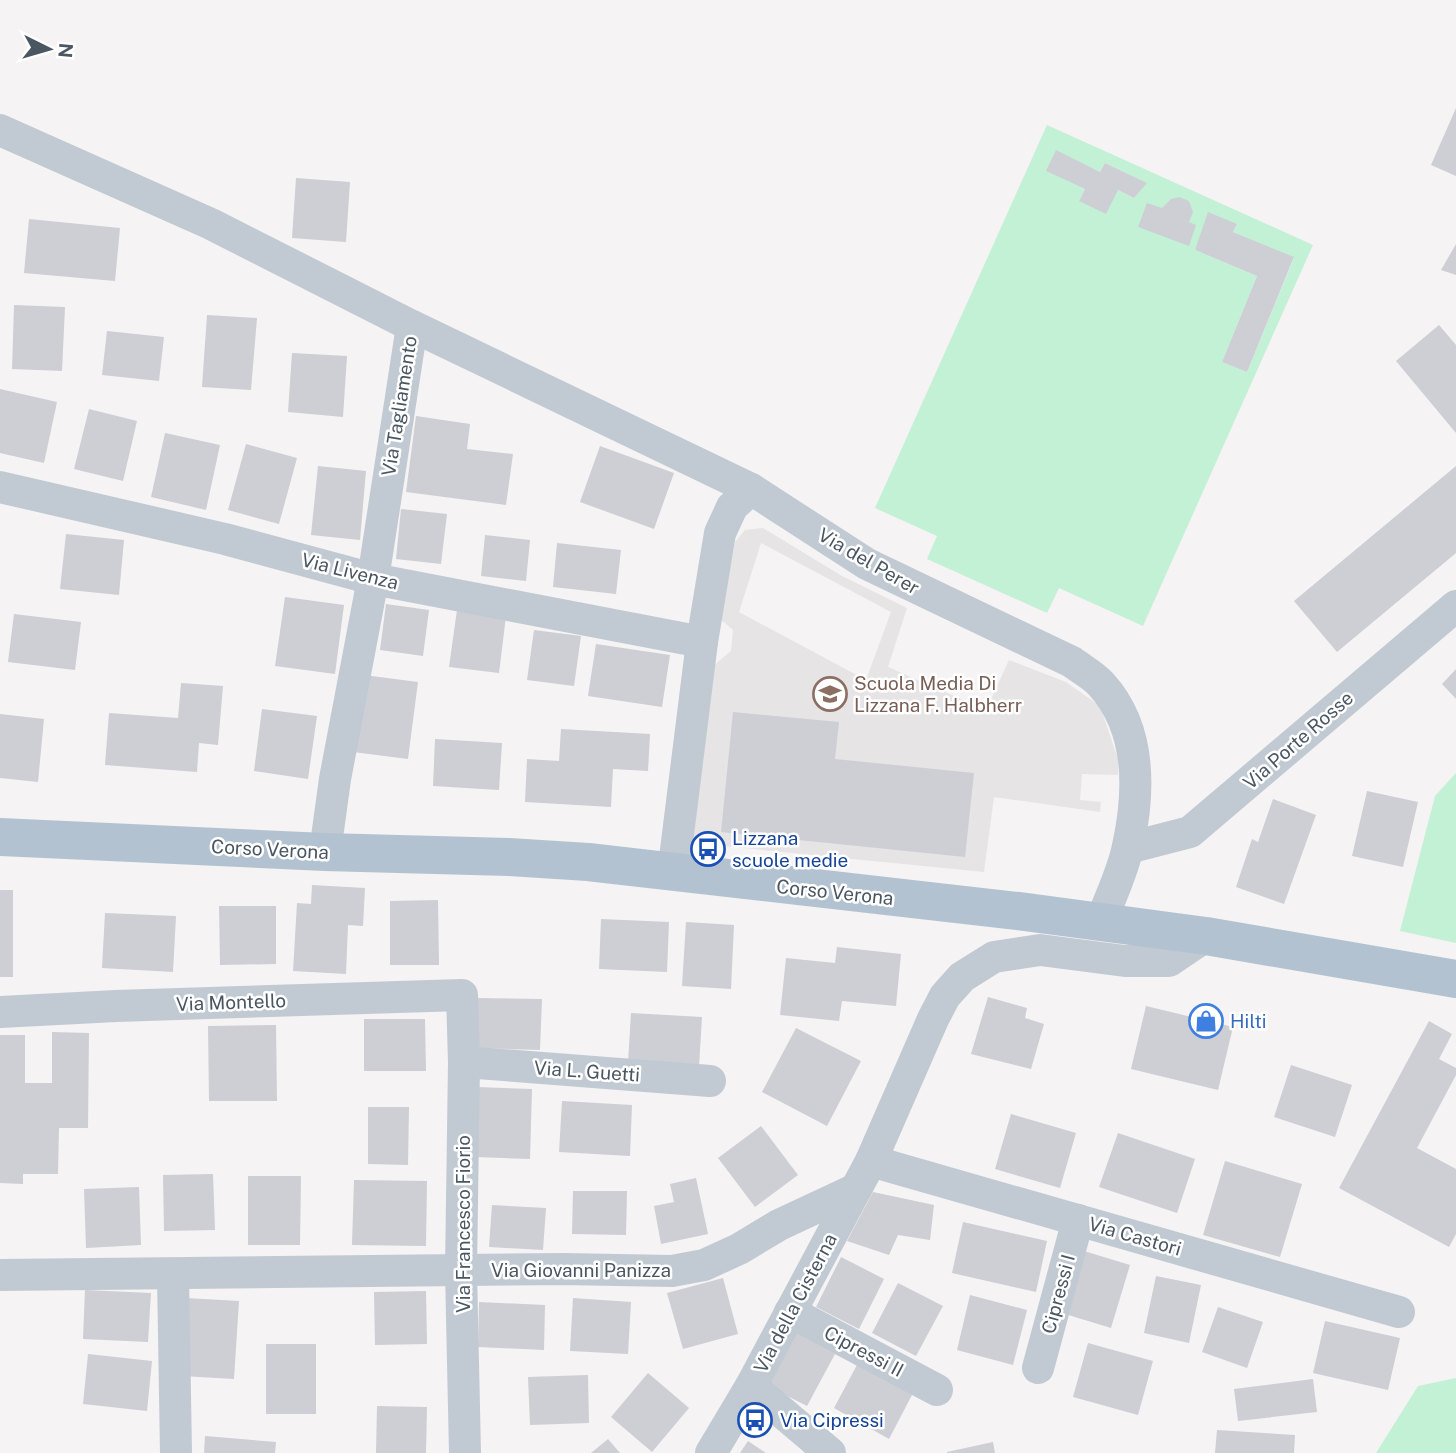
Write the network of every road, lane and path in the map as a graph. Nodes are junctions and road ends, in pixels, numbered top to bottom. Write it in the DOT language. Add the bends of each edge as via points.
graph roads {
  1 [pos="0,130"];
  2 [pos="412,326"];
  3 [pos="0,487"];
  4 [pos="751,489"];
  5 [pos="373,579"];
  6 [pos="1456,606"];
  7 [pos="702,642"];
  8 [pos="2,840"];
  9 [pos="1128,848"];
  10 [pos="325,852"];
  11 [pos="673,874"];
  12 [pos="1101,922"];
  13 [pos="1206,936"];
  14 [pos="1456,979"];
  15 [pos="462,995"];
  16 [pos="0,1012"];
  17 [pos="464,1062"];
  18 [pos="710,1081"];
  19 [pos="864,1175"];
  20 [pos="1078,1220"];
  21 [pos="461,1271"];
  22 [pos="0,1275"];
  23 [pos="173,1275"];
  24 [pos="790,1312"];
  25 [pos="1399,1312"];
  26 [pos="1038,1368"];
  27 [pos="751,1386"];
  28 [pos="937,1390"];
  29 [pos="176,1453"];
  30 [pos="465,1453"];
  31 [pos="711,1453"];
  32 [pos="830,1453"];
  1 -- 2 [label="street, Via Tagliamento" via="211,224"];
  2 -- 4 [label="street, Via del Perer"];
  2 -- 5 [label="street, Via Tagliamento"];
  3 -- 5 [label="street, Via Livenza"];
  4 -- 7 [label="street" via="733,507 720,533"];
  4 -- 9 [label="street, Via del Perer" via="867,564 1072,662 1100,683 1117,704 1137,766"];
  5 -- 7 [label="street, Via Livenza"];
  5 -- 10 [label="street, Via Tagliamento"];
  6 -- 9 [label="street, Via Porte Rosse" via="1190,832"];
  7 -- 11 [label="street"];
  8 -- 10 [label="main road, Corso Verona"];
  9 -- 12 [label="street, Via del Perer"];
  10 -- 11 [label="main road, Corso Verona" via="509,856"];
  11 -- 12 [label="main road, Corso Verona"];
  12 -- 13 [label="main road, Corso Verona"];
  13 -- 14 [label="main road, Corso Verona"];
  13 -- 19 [label="street" via="1169,961 1125,961 1040,950 994,957 962,977 933,1019"];
  15 -- 16 [label="street, Via Montello"];
  15 -- 17 [label="street, Via Francesco Fiorio"];
  17 -- 18 [label="street, Via L. Guetti"];
  17 -- 21 [label="street, Via Francesco Fiorio"];
  19 -- 20 [label="street, Via Castori"];
  19 -- 21 [label="street, Via Giovanni Panizza" via="704,1265 672,1270"];
  19 -- 24 [label="street, Via della Cisterna"];
  20 -- 25 [label="street, Via Castori"];
  20 -- 26 [label="street, Cipressi I"];
  21 -- 23 [label="street, Via Giovanni Panizza"];
  21 -- 30 [label="street, Via Francesco Fiorio"];
  22 -- 23 [label="street, Via Giovanni Panizza"];
  23 -- 29 [label="street"];
  24 -- 27 [label="street, Via della Cisterna"];
  24 -- 28 [label="street, Cipressi II"];
  27 -- 31 [label="street, Via della Cisterna"];
  27 -- 32 [label="street"];
}
